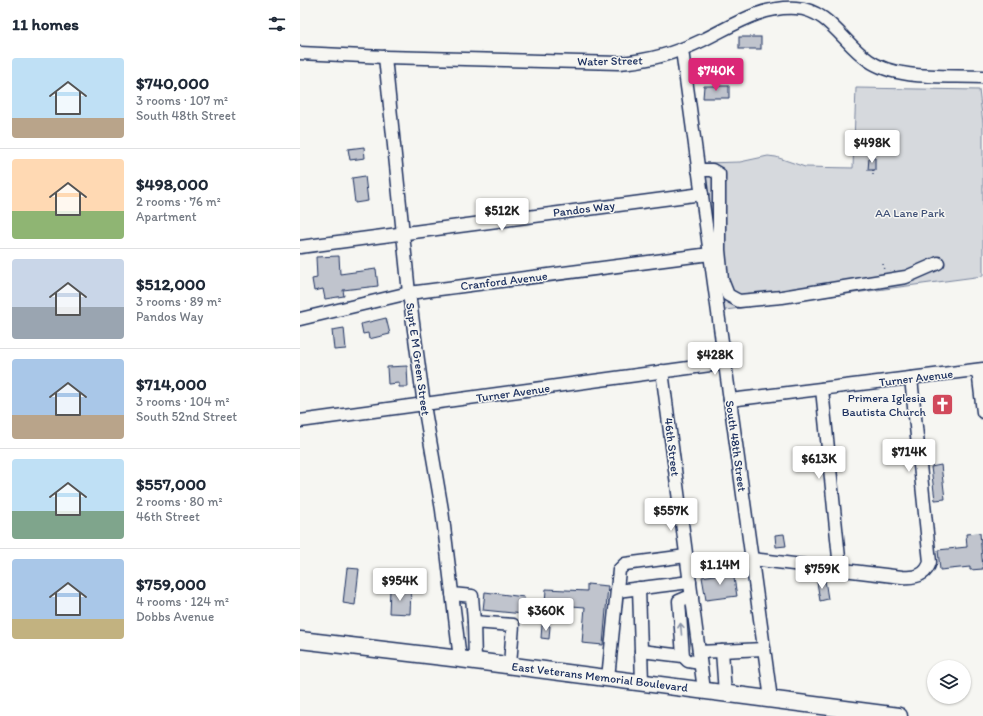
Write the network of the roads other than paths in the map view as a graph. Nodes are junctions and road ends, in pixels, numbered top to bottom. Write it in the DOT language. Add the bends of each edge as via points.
graph roads {
  1 [pos="682,50"];
  2 [pos="300,53"];
  3 [pos="385,57"];
  4 [pos="983,77"];
  5 [pos="698,170"];
  6 [pos="702,194"];
  7 [pos="402,233"];
  8 [pos="300,247"];
  9 [pos="710,254"];
  10 [pos="938,263"];
  11 [pos="409,293"];
  12 [pos="734,298"];
  13 [pos="717,303"];
  14 [pos="300,319"];
  15 [pos="725,363"];
  16 [pos="981,370"];
  17 [pos="662,371"];
  18 [pos="911,378"];
  19 [pos="822,389"];
  20 [pos="730,400"];
  21 [pos="424,405"];
  22 [pos="983,412"];
  23 [pos="300,421"];
  24 [pos="686,556"];
  25 [pos="752,559"];
  26 [pos="840,568"];
  27 [pos="690,582"];
  28 [pos="639,588"];
  29 [pos="617,591"];
  30 [pos="452,594"];
  31 [pos="692,597"];
  32 [pos="474,622"];
  33 [pos="300,640"];
  34 [pos="764,649"];
  35 [pos="641,651"];
  36 [pos="722,651"];
  37 [pos="684,656"];
  38 [pos="699,657"];
  39 [pos="467,660"];
  40 [pos="510,665"];
  41 [pos="608,678"];
  42 [pos="642,682"];
  43 [pos="704,690"];
  44 [pos="725,693"];
  45 [pos="771,699"];
  46 [pos="843,712"];
  47 [pos="900,716"];
  1 -- 3 [label="street, Water Street" via="652,59 619,63"];
  1 -- 4 [label="street, Water Street" via="751,15 780,8 802,9 830,23 868,60 881,67 905,74"];
  1 -- 5 [label="street, South 48th Street"];
  2 -- 3 [label="street, Water Street"];
  3 -- 7 [label="street, Supt E M Green Street"];
  5 -- 6 [label="street, South 48th Street"];
  5 -- 12 [label="street" via="712,170 719,174 721,267 726,291"];
  6 -- 7 [label="street, Pandos Way"];
  6 -- 9 [label="street, South 48th Street"];
  7 -- 8 [label="street, Pandos Way"];
  7 -- 11 [label="street, Supt E M Green Street"];
  9 -- 11 [label="street, Cranford Avenue"];
  9 -- 13 [label="street, South 48th Street"];
  10 -- 12 [label="street" via="906,277 759,300 739,301"];
  11 -- 14 [label="street, Cranford Avenue"];
  11 -- 21 [label="street, Supt E M Green Street"];
  12 -- 13 [label="street"];
  13 -- 15 [label="street, South 48th Street"];
  15 -- 17 [label="street, Turner Avenue"];
  15 -- 20 [label="street, South 48th Street"];
  16 -- 18 [label="street, Turner Avenue"];
  16 -- 22 [label="street"];
  17 -- 21 [label="street, Turner Avenue"];
  17 -- 24 [label="street, 46th Street"];
  18 -- 19 [label="street, Turner Avenue"];
  18 -- 26 [label="street" via="930,562 924,572 915,577"];
  19 -- 20 [label="street, Turner Avenue"];
  19 -- 26 [label="street"];
  20 -- 25 [label="street, South 48th Street"];
  21 -- 23 [label="street, Turner Avenue"];
  21 -- 30 [label="street, Supt E M Green Street" via="442,510"];
  24 -- 27 [label="street, 46th Street"];
  24 -- 29 [label="street" via="625,564 619,570"];
  25 -- 26 [label="street"];
  25 -- 34 [label="street, South 48th Street"];
  27 -- 28 [label="street"];
  27 -- 31 [label="street, 46th Street"];
  28 -- 29 [label="street"];
  28 -- 35 [label="street"];
  29 -- 41 [label="street"];
  30 -- 32 [label="street" via="472,596"];
  30 -- 39 [label="street, Supt E M Green Street"];
  37 -- 31 [label="street, one-way" via="679,601"];
  31 -- 38 [label="street, 46th Street"];
  32 -- 39 [label="street"];
  32 -- 40 [label="street" via="513,625"];
  33 -- 39 [label="main road, East Veterans Memorial Boulevard"];
  34 -- 36 [label="street"];
  34 -- 45 [label="street, South 48th Street"];
  35 -- 37 [label="street"];
  35 -- 42 [label="street"];
  36 -- 38 [label="street"];
  36 -- 44 [label="street"];
  37 -- 38 [label="street" via="688,661"];
  38 -- 43 [label="street, 46th Street"];
  39 -- 40 [label="main road, East Veterans Memorial Boulevard"];
  40 -- 41 [label="main road, East Veterans Memorial Boulevard"];
  41 -- 42 [label="main road, East Veterans Memorial Boulevard"];
  42 -- 43 [label="main road, East Veterans Memorial Boulevard"];
  43 -- 44 [label="main road, East Veterans Memorial Boulevard"];
  44 -- 45 [label="main road, East Veterans Memorial Boulevard"];
  45 -- 46 [label="main road, East Veterans Memorial Boulevard"];
  46 -- 47 [label="main road, East Veterans Memorial Boulevard"];
}
